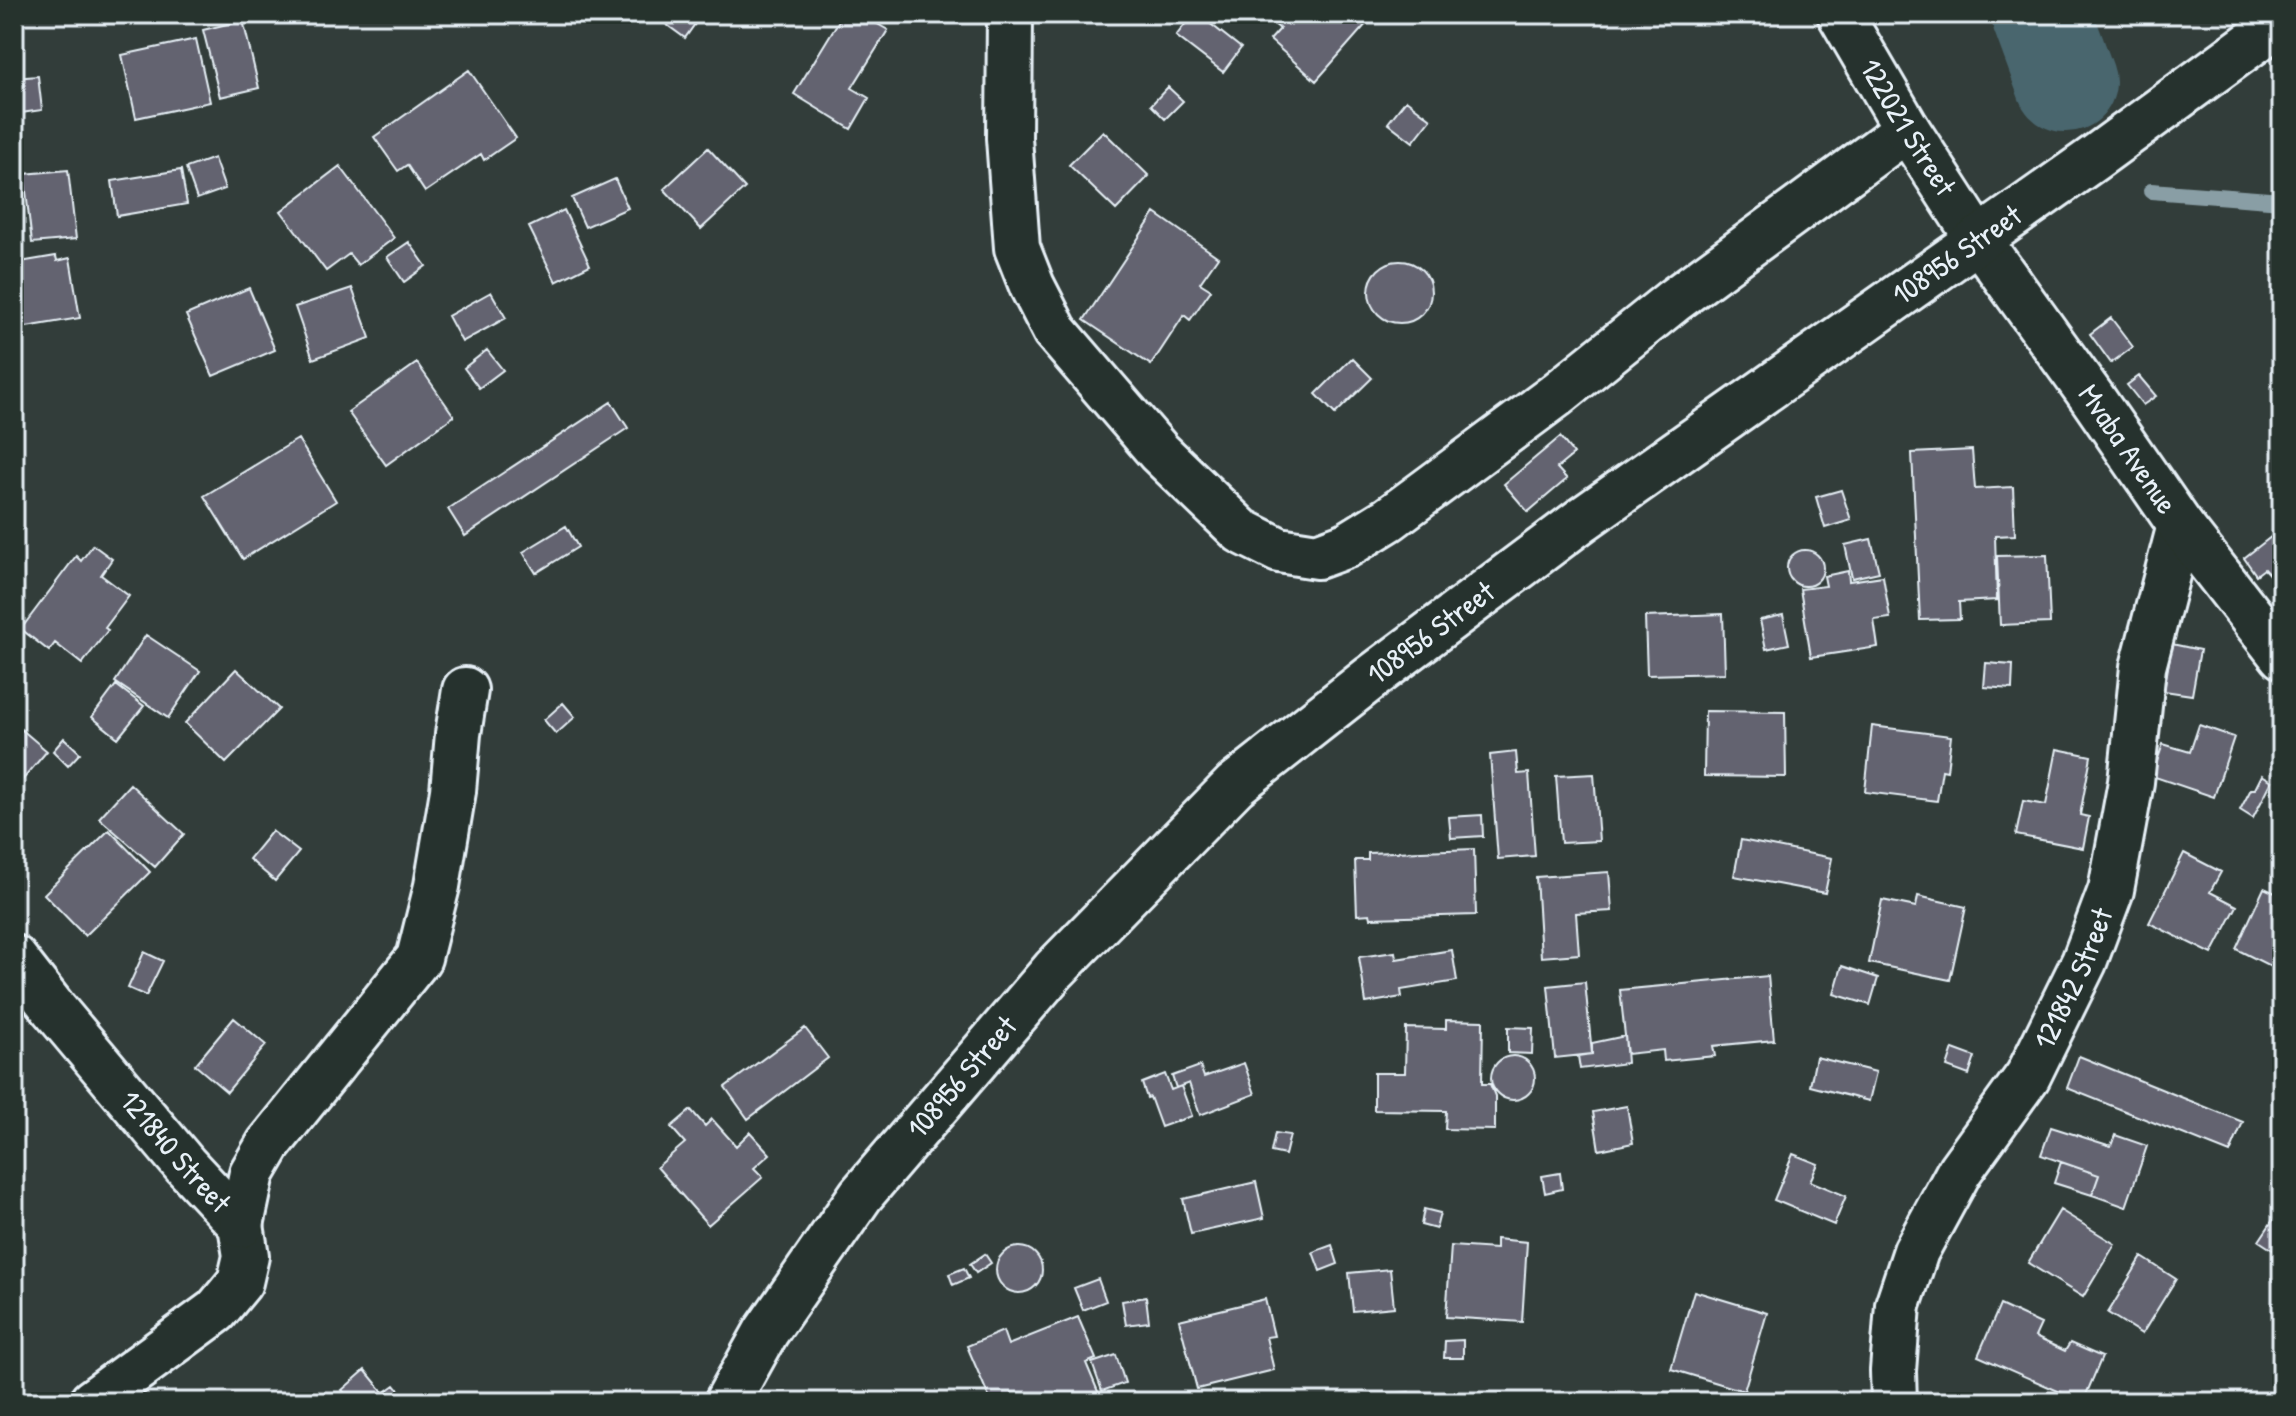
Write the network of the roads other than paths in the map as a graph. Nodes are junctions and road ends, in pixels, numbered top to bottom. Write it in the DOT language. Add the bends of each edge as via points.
graph roads {
  1 [pos="1010,14"];
  2 [pos="1840,14"];
  3 [pos="2282,21"];
  4 [pos="1907,129"];
  5 [pos="1978,239"];
  6 [pos="2180,525"];
  7 [pos="2282,656"];
  8 [pos="465,690"];
  9 [pos="14,958"];
  10 [pos="241,1225"];
  11 [pos="92,1402"];
  12 [pos="727,1402"];
  13 [pos="1894,1402"];
  1 -- 4 [label="street" via="1009,138 1017,248 1055,331 1159,452 1241,531 1279,550 1317,556 1389,519"];
  2 -- 4 [label="street, 122021 Street"];
  3 -- 5 [label="street, 108956 Street"];
  4 -- 5 [label="street, 122021 Street"];
  5 -- 6 [label="street, Mvaba Avenue"];
  5 -- 12 [label="street, 108956 Street" via="1583,519 1235,785 1054,970 861,1195 766,1332"];
  6 -- 7 [label="street, Mvaba Avenue"];
  6 -- 13 [label="street, 121842 Street" via="2143,667 2131,782 2111,890 2084,962 2028,1076 1960,1170 1916,1251 1898,1305"];
  8 -- 10 [label="street" via="448,823 419,958 269,1144 252,1173"];
  9 -- 10 [label="street, 121840 Street"];
  10 -- 11 [label="street, 121840 Street" via="246,1256 240,1282 216,1311"];
}
